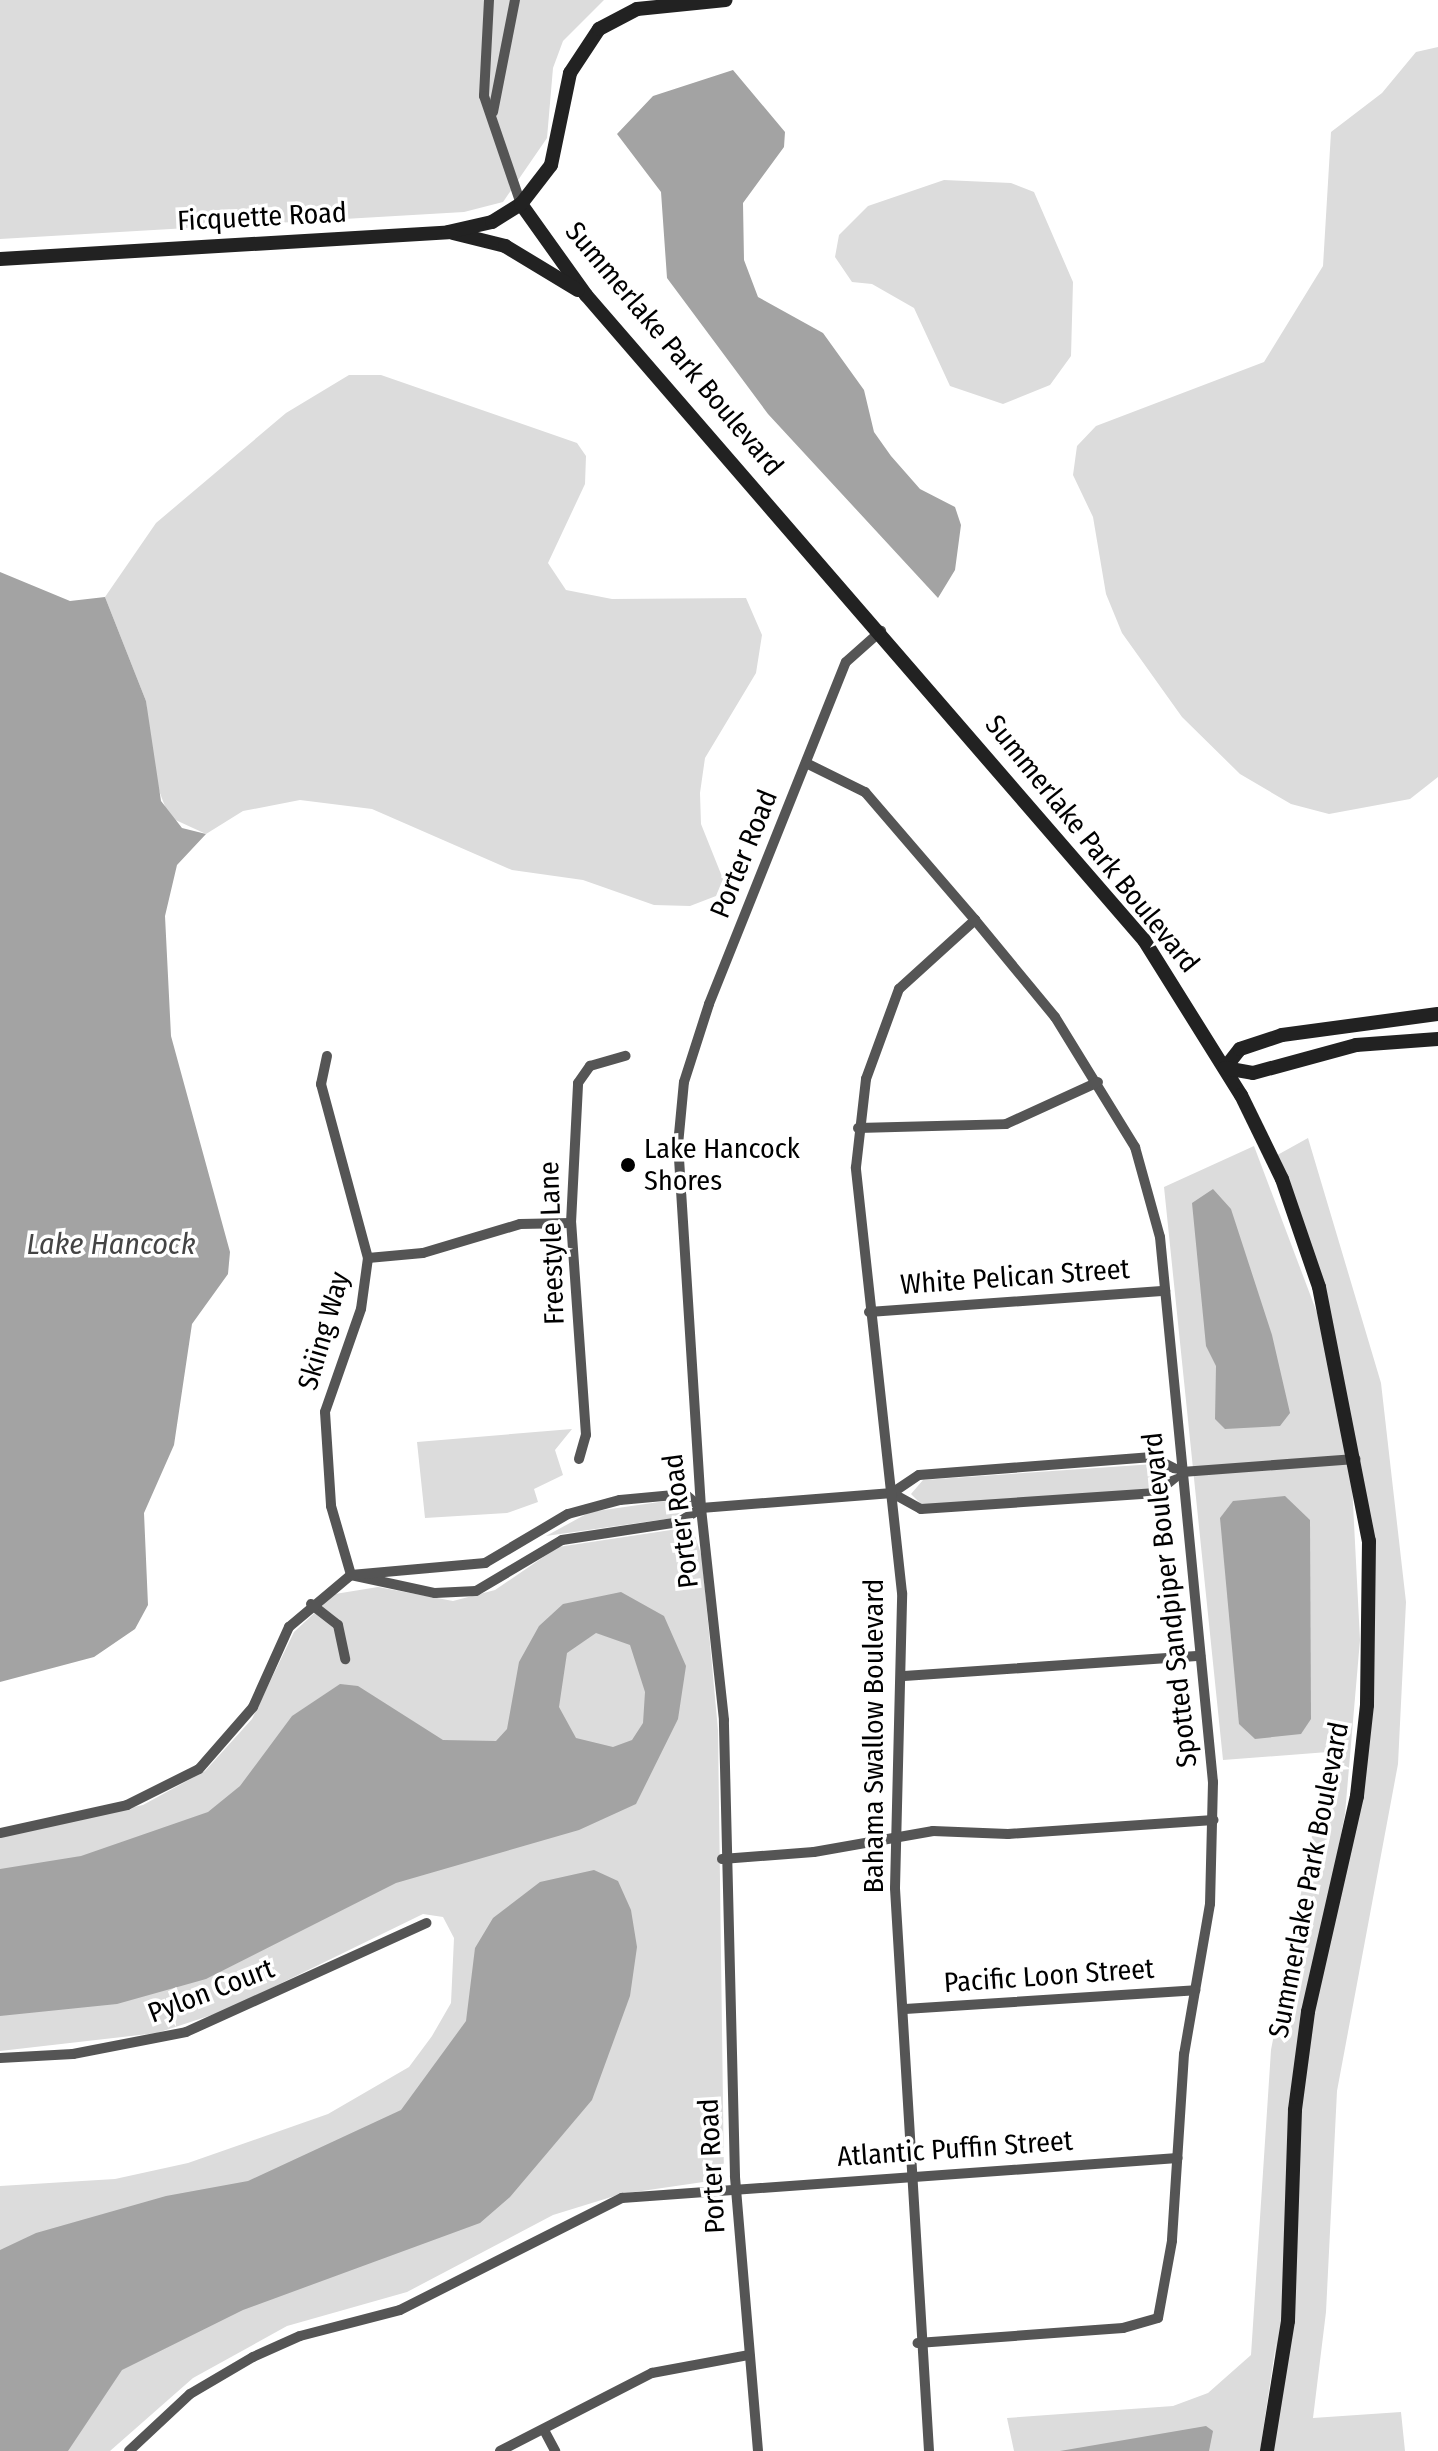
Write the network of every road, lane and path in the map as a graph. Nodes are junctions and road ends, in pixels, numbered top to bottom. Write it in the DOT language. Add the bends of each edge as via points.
graph roads {
  1 [pos="489,0"];
  2 [pos="515,0"];
  3 [pos="726,0"];
  4 [pos="493,112"];
  5 [pos="521,204"];
  6 [pos="448,232"];
  7 [pos="0,259"];
  8 [pos="586,295"];
  9 [pos="881,630"];
  10 [pos="806,763"];
  11 [pos="975,920"];
  12 [pos="1438,1014"];
  13 [pos="1438,1039"];
  14 [pos="327,1056"];
  15 [pos="626,1056"];
  16 [pos="1225,1068"];
  17 [pos="1098,1082"];
  18 [pos="858,1128"];
  19 [pos="571,1223"];
  20 [pos="368,1258"];
  21 [pos="1165,1291"];
  22 [pos="869,1312"];
  23 [pos="579,1459"];
  24 [pos="1359,1459"];
  25 [pos="1182,1472"];
  26 [pos="892,1493"];
  27 [pos="701,1508"];
  28 [pos="534,1536"];
  29 [pos="542,1550"];
  30 [pos="351,1575"];
  31 [pos="311,1604"];
  32 [pos="1200,1656"];
  33 [pos="345,1659"];
  34 [pos="904,1676"];
  35 [pos="1214,1820"];
  36 [pos="0,1833"];
  37 [pos="898,1835"];
  38 [pos="722,1859"];
  39 [pos="426,1923"];
  40 [pos="1195,1990"];
  41 [pos="905,2009"];
  42 [pos="0,2058"];
  43 [pos="1178,2158"];
  44 [pos="911,2176"];
  45 [pos="736,2187"];
  46 [pos="918,2343"];
  47 [pos="749,2355"];
  48 [pos="544,2430"];
  49 [pos="129,2451"];
  50 [pos="500,2451"];
  51 [pos="555,2451"];
  52 [pos="758,2451"];
  53 [pos="929,2451"];
  54 [pos="1267,2451"];
  1 -- 4 [label="street, Summerlake Park Boulevard" via="482,50 484,96"];
  2 -- 4 [label="street, Summerlake Park Boulevard"];
  3 -- 5 [label="main road" via="637,9 599,29 570,73 551,165"];
  4 -- 5 [label="street, Summerlake Park Boulevard"];
  5 -- 6 [label="main road, Ficquette Road" via="492,222"];
  5 -- 8 [label="main road, Summerlake Park Boulevard"];
  6 -- 7 [label="main road, Ficquette Road"];
  6 -- 8 [label="main road" via="505,246"];
  8 -- 9 [label="main road, Summerlake Park Boulevard"];
  9 -- 10 [label="street, Porter Road" via="846,662"];
  9 -- 16 [label="main road, Summerlake Park Boulevard" via="1144,940"];
  10 -- 11 [label="street, Spotted Sandpiper Boulevard" via="865,792"];
  10 -- 27 [label="street, Porter Road" via="684,1082 677,1181"];
  11 -- 17 [label="street, Spotted Sandpiper Boulevard"];
  11 -- 18 [label="street, Bahama Swallow Boulevard" via="899,989 866,1079"];
  12 -- 16 [label="main road" via="1282,1035 1240,1049"];
  13 -- 16 [label="main road" via="1332,1049 1253,1073"];
  14 -- 20 [label="street, Skiing Way" via="321,1084"];
  15 -- 19 [label="street, Freestyle Lane" via="590,1066 578,1083"];
  16 -- 24 [label="main road, Summerlake Park Boulevard" via="1282,1179 1319,1287"];
  17 -- 18 [label="street" via="1006,1124"];
  17 -- 21 [label="street, Spotted Sandpiper Boulevard" via="1153,1196"];
  18 -- 22 [label="street, Bahama Swallow Boulevard"];
  19 -- 20 [label="street" via="520,1224 423,1253"];
  19 -- 23 [label="street, Freestyle Lane" via="586,1435"];
  20 -- 30 [label="street, Skiing Way" via="361,1309 325,1412 331,1506"];
  21 -- 22 [label="street, White Pelican Street"];
  21 -- 25 [label="street, Spotted Sandpiper Boulevard"];
  22 -- 26 [label="street, Bahama Swallow Boulevard"];
  24 -- 25 [label="street"];
  24 -- 54 [label="main road, Summerlake Park Boulevard" via="1369,1541 1367,1705 1357,1796 1308,2012 1295,2110 1288,2321"];
  25 -- 26 [label="street" via="1152,1457 919,1475"];
  25 -- 26 [label="street" via="1156,1493 921,1509"];
  25 -- 32 [label="street, Spotted Sandpiper Boulevard"];
  26 -- 27 [label="street"];
  26 -- 34 [label="street, Bahama Swallow Boulevard"];
  27 -- 28 [label="street" via="685,1494 620,1500 568,1514"];
  27 -- 29 [label="street" via="679,1522 606,1530"];
  27 -- 38 [label="street, Porter Road" via="724,1720"];
  28 -- 29 [label="street"];
  28 -- 30 [label="street" via="470,1567 391,1567"];
  29 -- 30 [label="street" via="476,1591 435,1593"];
  30 -- 31 [label="street"];
  31 -- 33 [label="street" via="338,1625"];
  31 -- 36 [label="street" via="275,1651 238,1730 199,1769 127,1805"];
  32 -- 34 [label="street"];
  32 -- 35 [label="street, Spotted Sandpiper Boulevard"];
  34 -- 37 [label="street, Bahama Swallow Boulevard"];
  35 -- 37 [label="street"];
  35 -- 40 [label="street, Spotted Sandpiper Boulevard"];
  37 -- 38 [label="street" via="814,1852"];
  37 -- 41 [label="street, Bahama Swallow Boulevard"];
  38 -- 45 [label="street, Porter Road"];
  39 -- 42 [label="street, Pylon Court" via="186,2032 73,2054"];
  40 -- 41 [label="street, Pacific Loon Street"];
  40 -- 43 [label="street, Spotted Sandpiper Boulevard"];
  41 -- 44 [label="street, Bahama Swallow Boulevard"];
  43 -- 44 [label="street, Atlantic Puffin Street"];
  43 -- 46 [label="street, Spotted Sandpiper Boulevard" via="1167,2301 1158,2318 1123,2328"];
  44 -- 45 [label="street, Atlantic Puffin Street"];
  44 -- 46 [label="street, Bahama Swallow Boulevard"];
  45 -- 47 [label="street, Porter Road"];
  45 -- 49 [label="street, Atlantic Puffin Street" via="622,2198 400,2310 300,2336 190,2394"];
  46 -- 53 [label="street, Bahama Swallow Boulevard"];
  47 -- 48 [label="street" via="652,2373"];
  47 -- 52 [label="street, Porter Road"];
  48 -- 50 [label="street"];
  48 -- 51 [label="street"];
}
